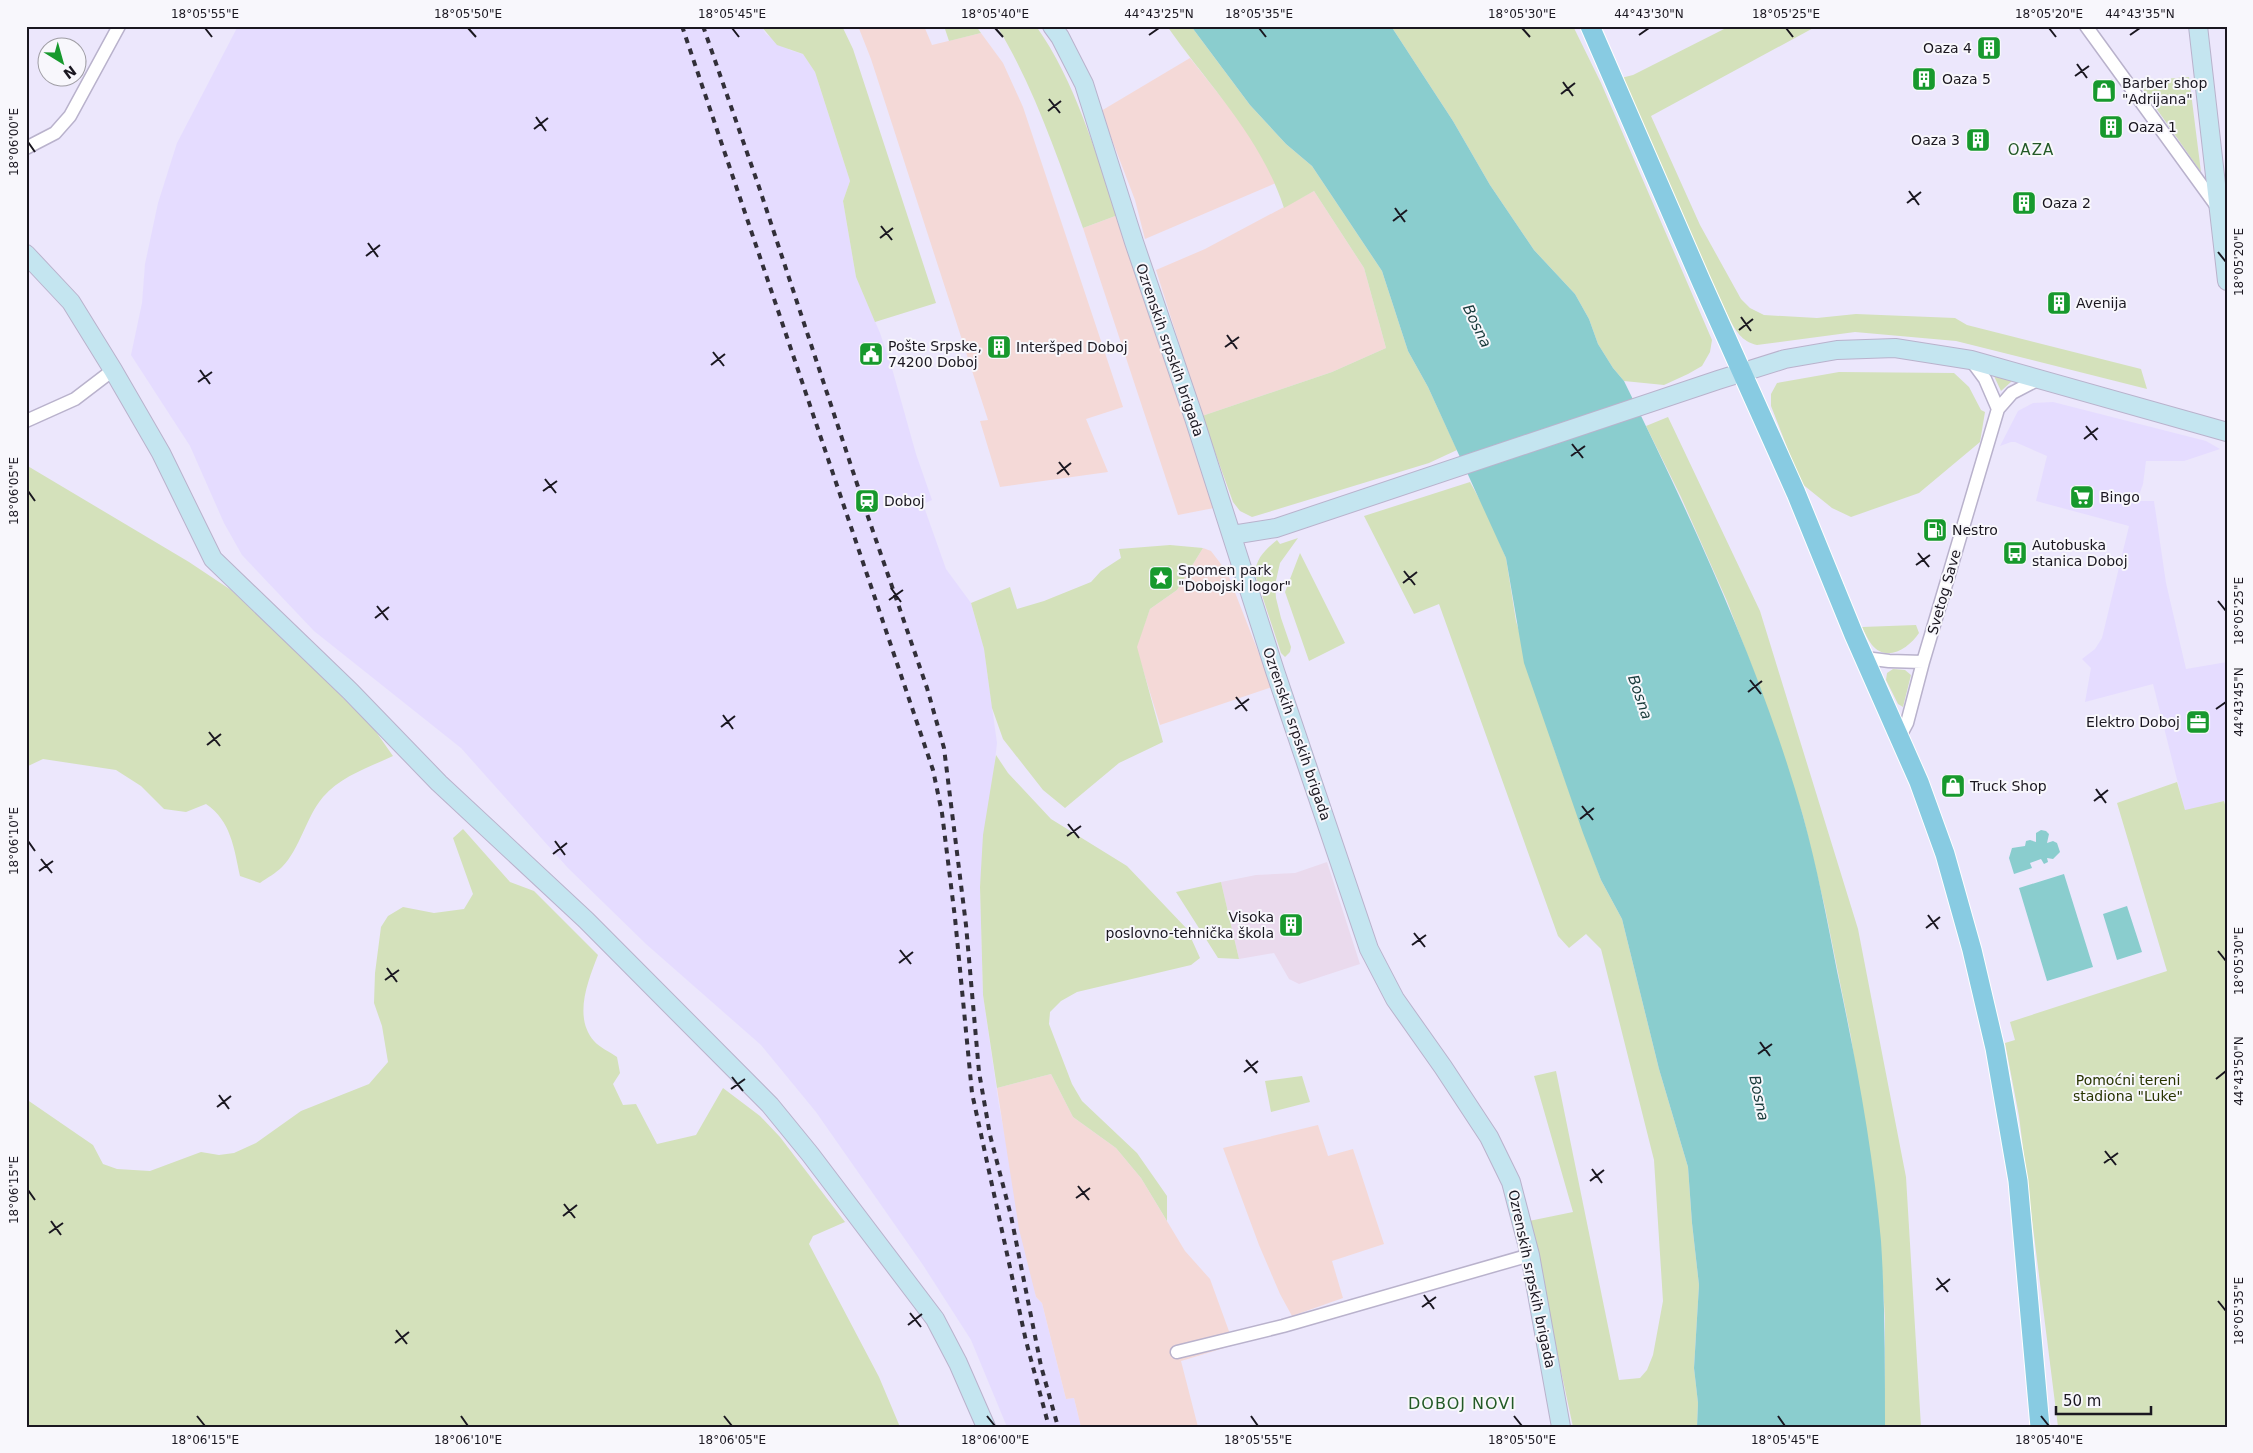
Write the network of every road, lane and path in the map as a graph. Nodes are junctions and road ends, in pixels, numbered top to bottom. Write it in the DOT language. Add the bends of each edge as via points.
graph roads {
  1 [pos="119,26"];
  2 [pos="1052,26"];
  3 [pos="1590,26"];
  4 [pos="2086,26"];
  5 [pos="2198,26"];
  6 [pos="26,148"];
  7 [pos="2220,211"];
  8 [pos="26,254"];
  9 [pos="2227,281"];
  10 [pos="1971,360"];
  11 [pos="113,370"];
  12 [pos="1742,374"];
  13 [pos="2039,379"];
  14 [pos="1998,409"];
  15 [pos="26,421"];
  16 [pos="2227,432"];
  17 [pos="1232,535"];
  18 [pos="1864,658"];
  19 [pos="1923,662"];
  20 [pos="1899,738"];
  21 [pos="1530,1255"];
  22 [pos="1177,1352"];
  23 [pos="986,1427"];
  24 [pos="1561,1427"];
  25 [pos="2040,1427"];
  1 -- 6 [label="street" via="70,116 55,134"];
  2 -- 17 [label="street, Ozrenskih srpskih brigada" via="1084,84"];
  3 -- 12 [label="main road"];
  4 -- 7 [label="street"];
  5 -- 7 [label="street"];
  7 -- 9 [label="street"];
  8 -- 11 [label="street" via="71,302"];
  10 -- 12 [label="street" via="1895,348 1837,350 1785,359"];
  10 -- 13 [label="street"];
  10 -- 14 [label="street" via="1985,379"];
  11 -- 15 [label="street" via="75,399"];
  11 -- 23 [label="street" via="161,453 213,559 350,691 439,783 586,920 770,1105 935,1319"];
  12 -- 17 [label="street" via="1276,528"];
  12 -- 18 [label="main road" via="1796,493"];
  13 -- 14 [label="street, Svetog Save" via="2012,393"];
  13 -- 16 [label="street"];
  14 -- 19 [label="street, Svetog Save"];
  17 -- 21 [label="street, Ozrenskih srpskih brigada" via="1355,913 1374,961 1502,1161"];
  18 -- 19 [label="street"];
  18 -- 20 [label="main road"];
  19 -- 20 [label="street, Svetog Save" via="1908,723"];
  20 -- 25 [label="main road" via="1945,854 1995,1048 2018,1181"];
  21 -- 22 [label="street" via="1283,1326"];
  21 -- 24 [label="street, Ozrenskih srpskih brigada"];
}
